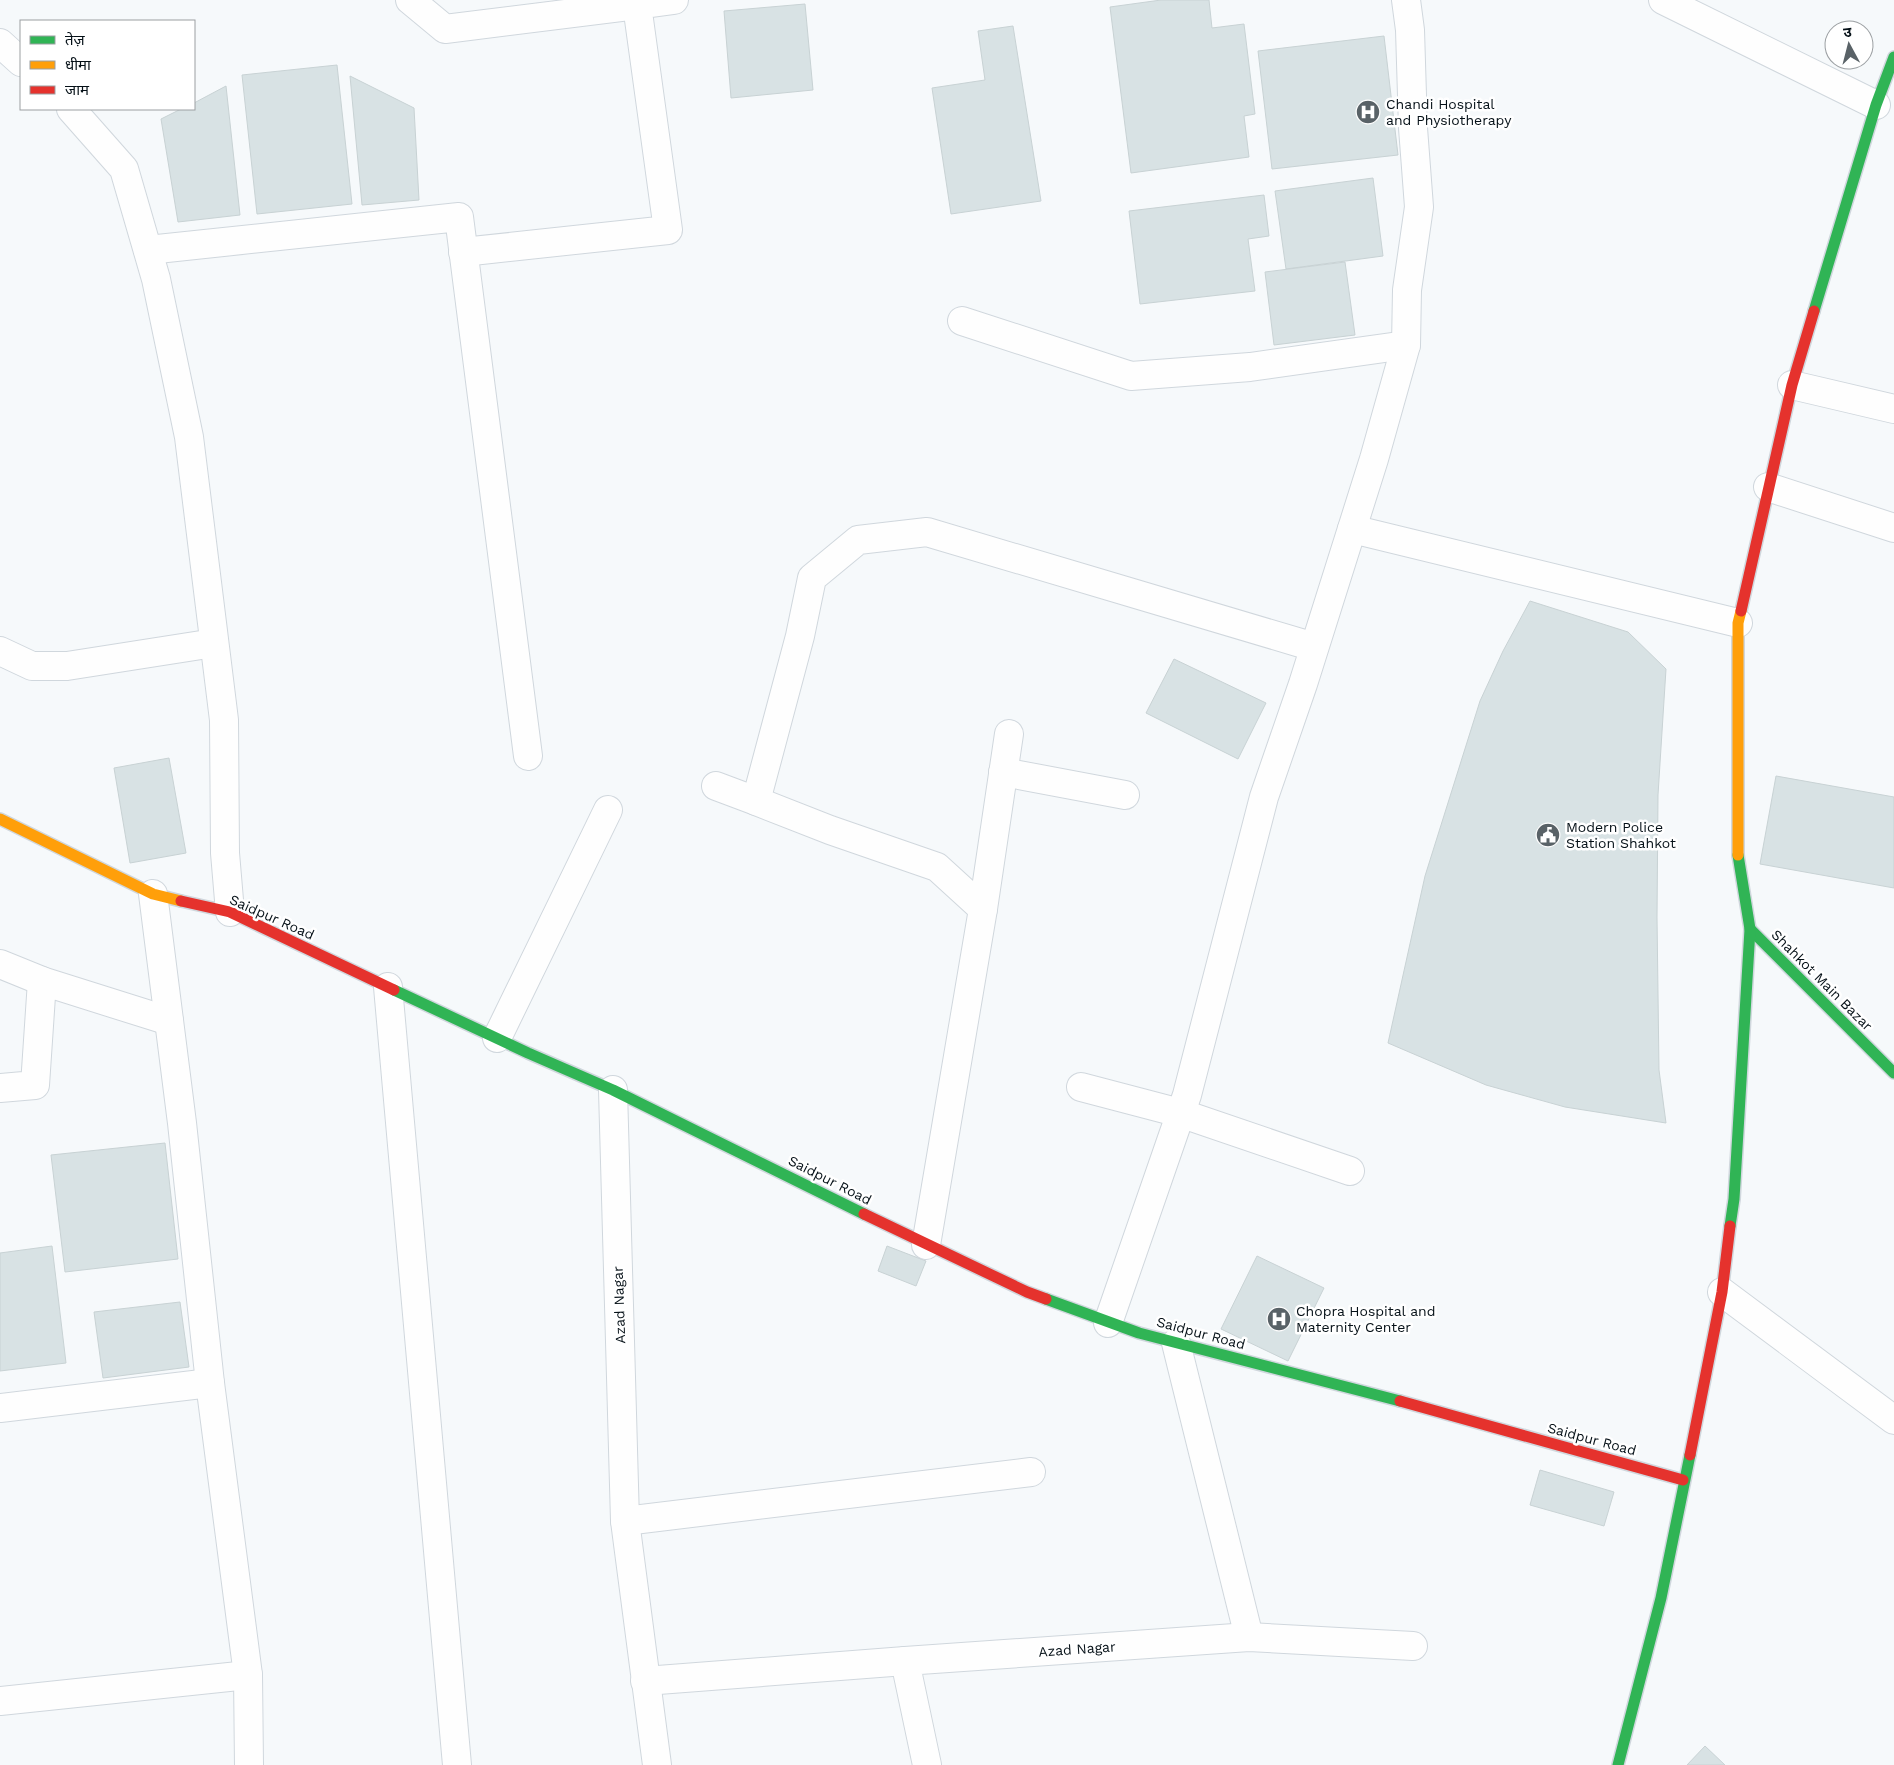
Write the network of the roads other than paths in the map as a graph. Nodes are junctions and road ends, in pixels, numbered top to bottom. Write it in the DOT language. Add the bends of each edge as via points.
graph roads {
  1 [pos="410,0"];
  2 [pos="674,0"];
  3 [pos="1406,0"];
  4 [pos="1664,0"];
  5 [pos="637,5"];
  6 [pos="1894,57"];
  7 [pos="1876,105"];
  8 [pos="72,110"];
  9 [pos="148,250"];
  10 [pos="463,252"];
  11 [pos="962,321"];
  12 [pos="1406,345"];
  13 [pos="1792,385"];
  14 [pos="1894,409"];
  15 [pos="1768,487"];
  16 [pos="1894,528"];
  17 [pos="1352,529"];
  18 [pos="1738,624"];
  19 [pos="214,643"];
  20 [pos="1314,647"];
  21 [pos="0,651"];
  22 [pos="1009,734"];
  23 [pos="528,756"];
  24 [pos="1003,772"];
  25 [pos="716,786"];
  26 [pos="1125,795"];
  27 [pos="756,801"];
  28 [pos="608,810"];
  29 [pos="0,819"];
  30 [pos="153,894"];
  31 [pos="983,909"];
  32 [pos="230,912"];
  33 [pos="1750,929"];
  34 [pos="0,964"];
  35 [pos="42,981"];
  36 [pos="388,987"];
  37 [pos="169,1021"];
  38 [pos="496,1038"];
  39 [pos="1894,1073"];
  40 [pos="1081,1087"];
  41 [pos="0,1088"];
  42 [pos="613,1090"];
  43 [pos="1180,1113"];
  44 [pos="1350,1171"];
  45 [pos="926,1245"];
  46 [pos="1722,1292"];
  47 [pos="1108,1323"];
  48 [pos="1176,1342"];
  49 [pos="210,1383"];
  50 [pos="0,1408"];
  51 [pos="1894,1420"];
  52 [pos="1031,1472"];
  53 [pos="1683,1480"];
  54 [pos="625,1521"];
  55 [pos="1248,1637"];
  56 [pos="1413,1646"];
  57 [pos="906,1661"];
  58 [pos="248,1675"];
  59 [pos="645,1681"];
  60 [pos="0,1701"];
  61 [pos="249,1765"];
  62 [pos="457,1765"];
  63 [pos="657,1765"];
  64 [pos="927,1765"];
  65 [pos="1618,1765"];
  1 -- 5 [label="street" via="445,28"];
  2 -- 5 [label="street"];
  3 -- 12 [label="street" via="1419,207 1407,290"];
  4 -- 7 [label="street"];
  5 -- 10 [label="street" via="668,230"];
  6 -- 7 [label="street"];
  7 -- 13 [label="street"];
  8 -- 9 [label="street" via="124,169"];
  9 -- 10 [label="street" via="459,218"];
  9 -- 19 [label="street" via="189,437"];
  10 -- 23 [label="street"];
  11 -- 12 [label="street" via="1131,376 1250,367"];
  12 -- 17 [label="street"];
  13 -- 14 [label="street"];
  13 -- 15 [label="street"];
  15 -- 16 [label="street"];
  15 -- 18 [label="street"];
  17 -- 18 [label="street"];
  17 -- 20 [label="street"];
  18 -- 33 [label="street" via="1738,856"];
  19 -- 21 [label="street" via="67,666 32,666"];
  19 -- 32 [label="street" via="224,720 225,853"];
  20 -- 27 [label="street" via="927,532 858,540 812,578"];
  20 -- 43 [label="street" via="1264,797"];
  22 -- 24 [label="street"];
  24 -- 26 [label="street"];
  24 -- 31 [label="street"];
  25 -- 27 [label="street"];
  27 -- 31 [label="street" via="937,867"];
  28 -- 38 [label="street"];
  29 -- 30 [label="street, Saidpur Road"];
  30 -- 32 [label="street, Saidpur Road"];
  30 -- 37 [label="street"];
  31 -- 45 [label="street"];
  32 -- 36 [label="street, Saidpur Road"];
  33 -- 39 [label="street, Shahkot Main Bazar"];
  33 -- 46 [label="street" via="1734,1199"];
  34 -- 35 [label="street"];
  35 -- 37 [label="street"];
  35 -- 41 [label="street" via="34,1085"];
  36 -- 38 [label="street, Saidpur Road"];
  36 -- 62 [label="street"];
  37 -- 49 [label="street"];
  38 -- 42 [label="street, Saidpur Road"];
  40 -- 43 [label="street"];
  42 -- 45 [label="street, Saidpur Road"];
  42 -- 54 [label="street, Azad Nagar"];
  43 -- 44 [label="street"];
  43 -- 47 [label="street"];
  45 -- 47 [label="street, Saidpur Road" via="1027,1292"];
  46 -- 51 [label="street"];
  46 -- 53 [label="street"];
  47 -- 48 [label="street, Saidpur Road"];
  48 -- 53 [label="street, Saidpur Road"];
  48 -- 55 [label="street"];
  49 -- 50 [label="street"];
  49 -- 58 [label="street"];
  52 -- 54 [label="street"];
  53 -- 65 [label="street" via="1660,1598"];
  54 -- 59 [label="street, Azad Nagar"];
  55 -- 56 [label="street, Azad Nagar"];
  55 -- 57 [label="street, Azad Nagar"];
  57 -- 59 [label="street, Azad Nagar"];
  57 -- 64 [label="street"];
  58 -- 60 [label="street"];
  58 -- 61 [label="street"];
  59 -- 63 [label="street, Azad Nagar"];
}
